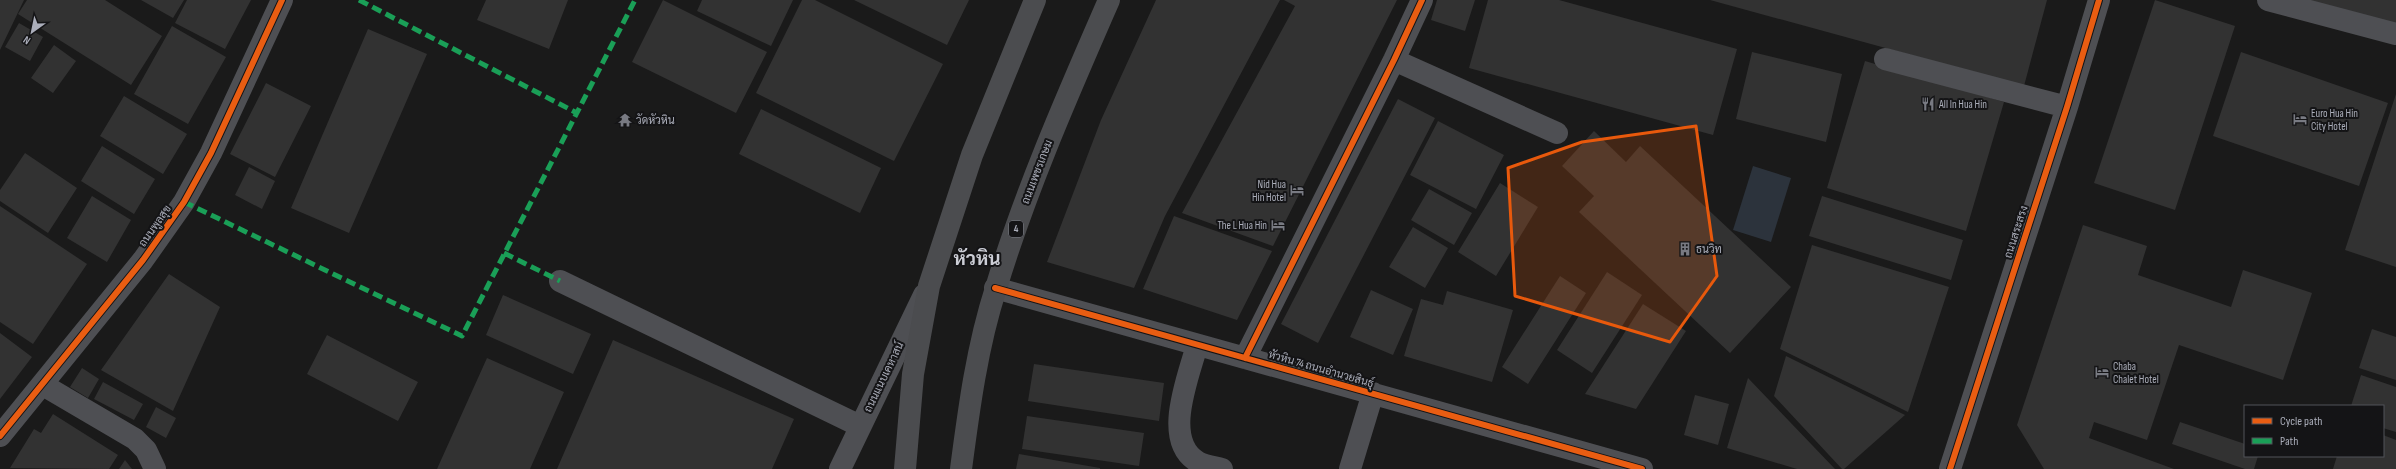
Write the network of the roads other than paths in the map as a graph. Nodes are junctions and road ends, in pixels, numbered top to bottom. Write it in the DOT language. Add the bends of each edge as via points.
graph roads {
  1 [pos="282,0"];
  2 [pos="1035,0"];
  3 [pos="1109,0"];
  4 [pos="1422,0"];
  5 [pos="2099,0"];
  6 [pos="2268,0"];
  7 [pos="2396,34"];
  8 [pos="1885,59"];
  9 [pos="1394,60"];
  10 [pos="2067,107"];
  11 [pos="1557,133"];
  12 [pos="560,281"];
  13 [pos="929,286"];
  14 [pos="995,288"];
  15 [pos="1197,345"];
  16 [pos="1245,358"];
  17 [pos="43,385"];
  18 [pos="1373,393"];
  19 [pos="860,426"];
  20 [pos="0,436"];
  21 [pos="154,469"];
  22 [pos="840,469"];
  23 [pos="905,469"];
  24 [pos="961,469"];
  25 [pos="1222,469"];
  26 [pos="1350,469"];
  27 [pos="1642,469"];
  28 [pos="1950,469"];
  1 -- 17 [label="street, ถนนพูลสุข" via="211,153 184,202 144,260"];
  2 -- 13 [label="main road" via="972,154"];
  3 -- 14 [label="main road, ถนนเพชรเกษม / 4" via="1028,191"];
  4 -- 9 [label="street"];
  5 -- 10 [label="street, ถนนสระสรง"];
  6 -- 7 [label="street"];
  8 -- 10 [label="street"];
  9 -- 11 [label="street"];
  9 -- 16 [label="street"];
  10 -- 28 [label="street, ถนนสระสรง"];
  12 -- 19 [label="street"];
  13 -- 19 [label="street, ถนนแนบเคหาสน์"];
  13 -- 23 [label="main road" via="913,374"];
  14 -- 15 [label="street, หัวหิน 74 ถนนอำนวยสินธุ์"];
  14 -- 24 [label="main road, ถนนเพชรเกษม / 4" via="972,383"];
  15 -- 16 [label="street, หัวหิน 74 ถนนอำนวยสินธุ์"];
  15 -- 25 [label="street" via="1180,410 1181,440 1198,462"];
  16 -- 18 [label="street, หัวหิน 74 ถนนอำนวยสินธุ์"];
  17 -- 20 [label="street, ถนนพูลสุข"];
  17 -- 21 [label="street" via="135,439 146,450"];
  18 -- 26 [label="street"];
  18 -- 27 [label="street, หัวหิน 74 ถนนอำนวยสินธุ์"];
  19 -- 22 [label="street, ถนนแนบเคหาสน์"];
}
